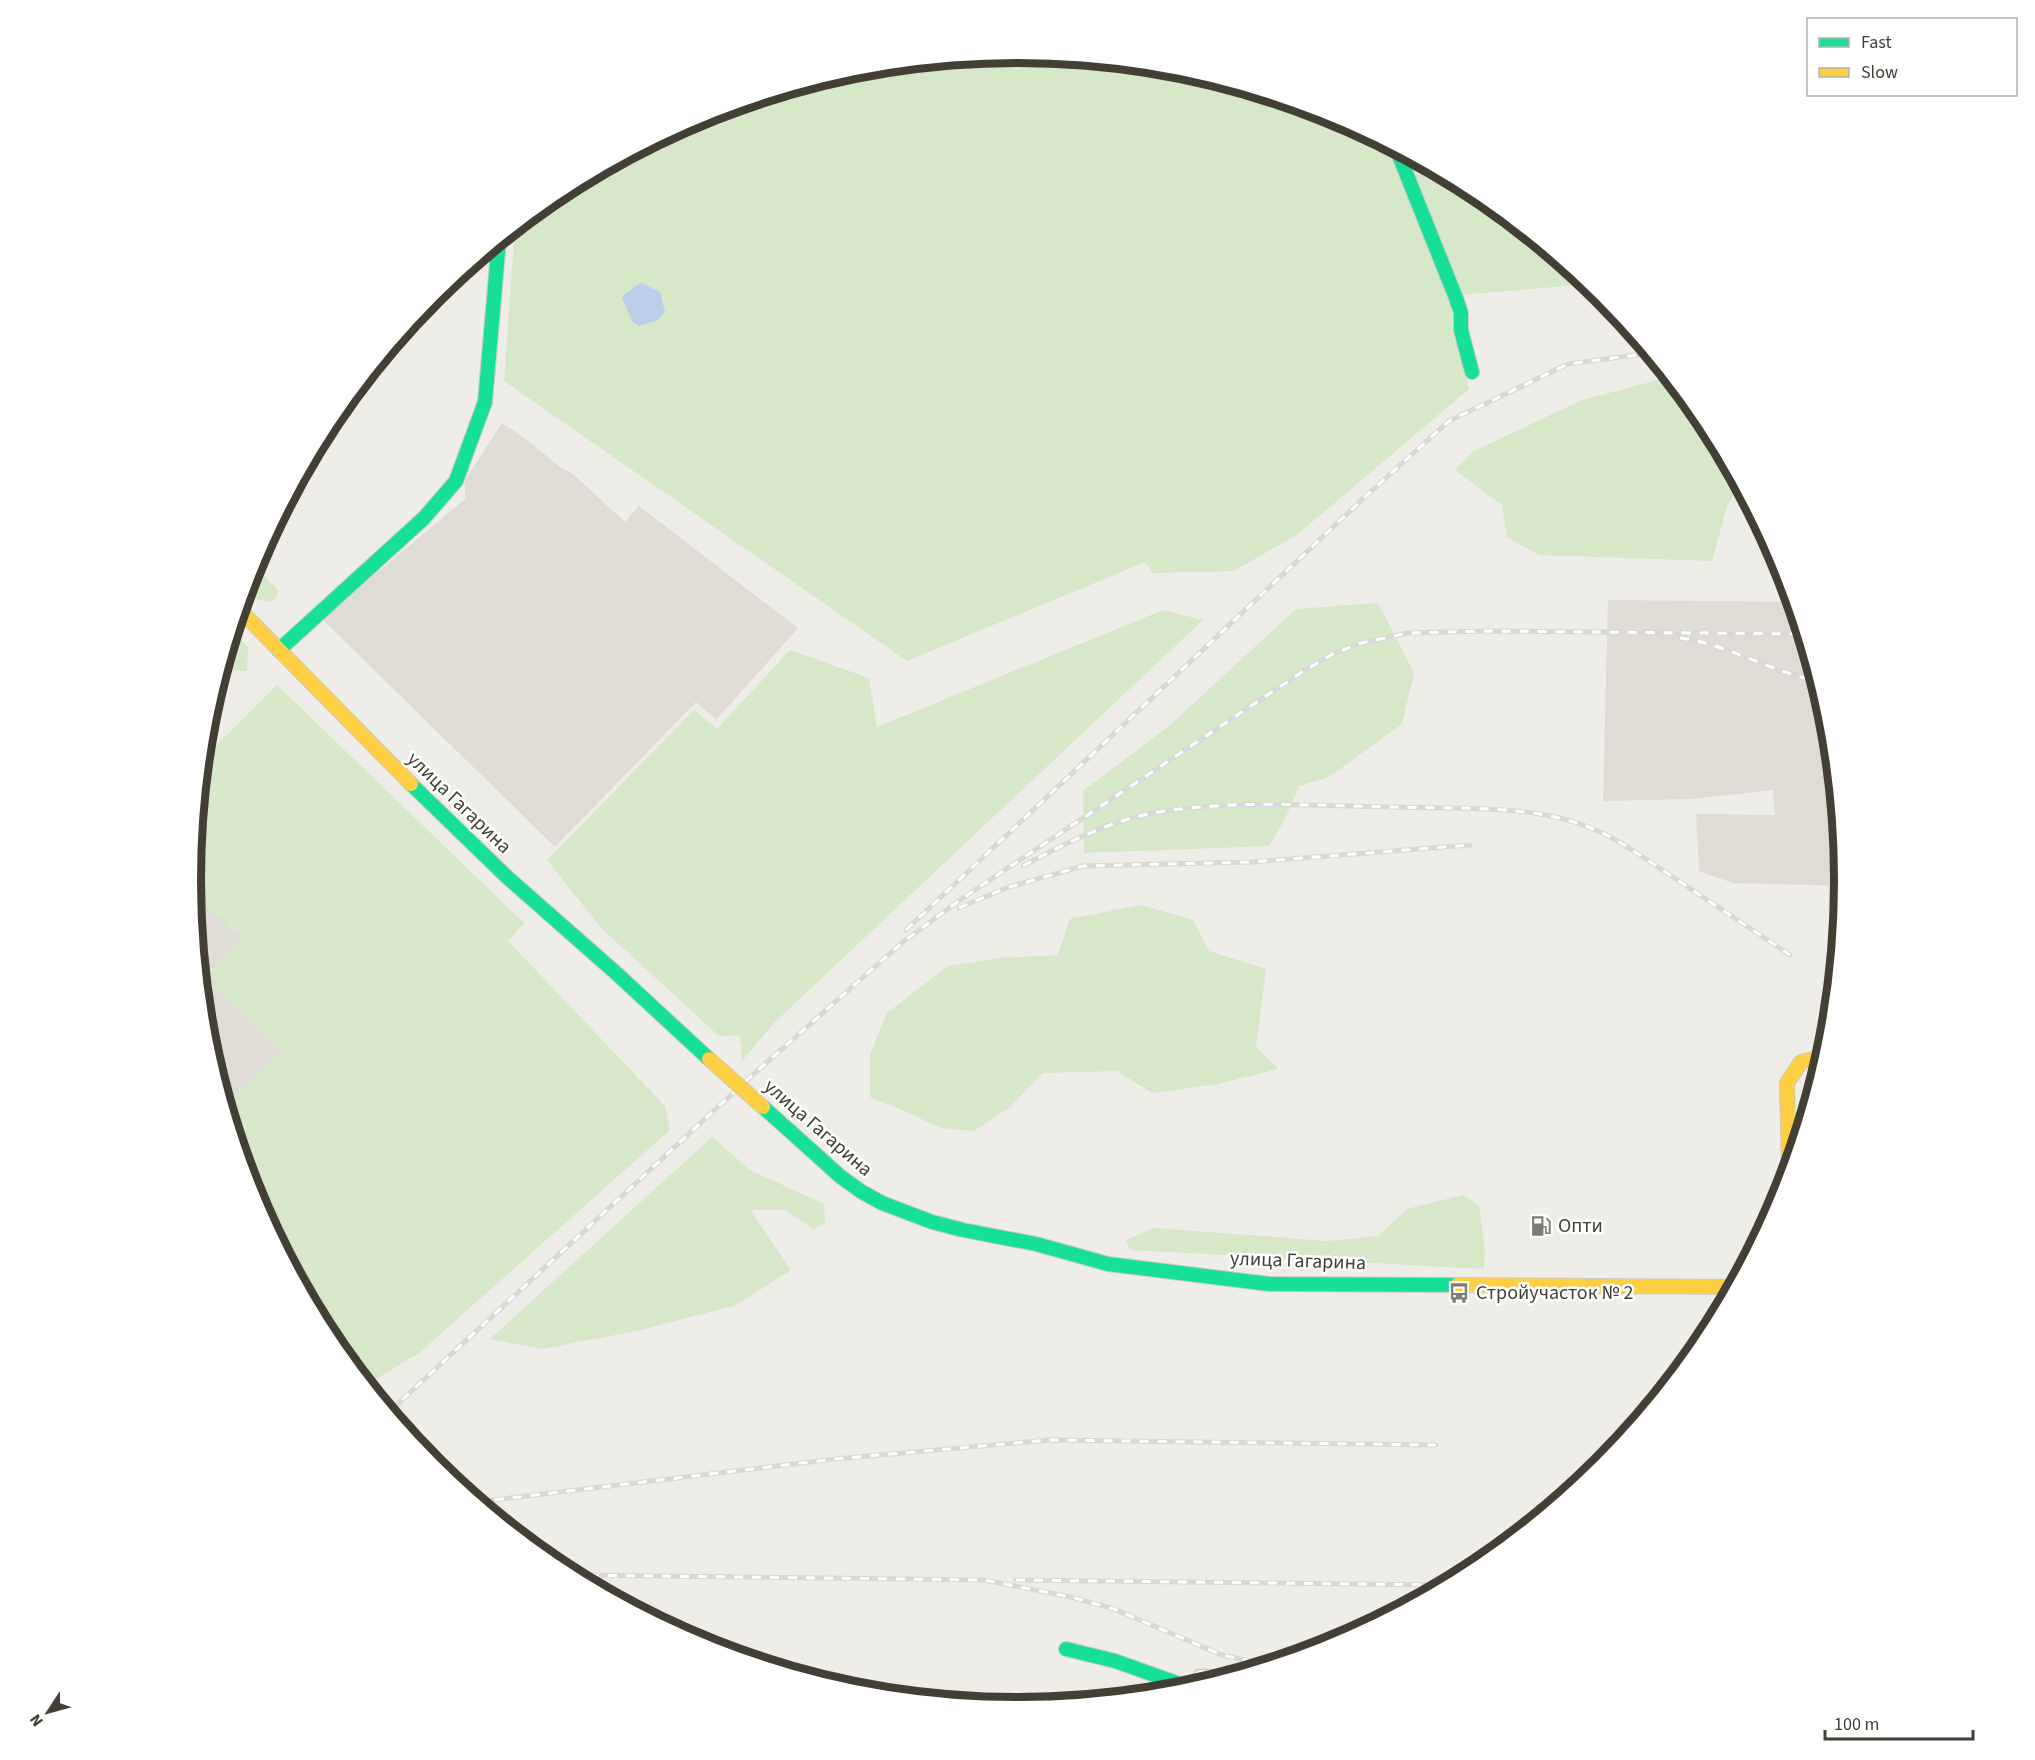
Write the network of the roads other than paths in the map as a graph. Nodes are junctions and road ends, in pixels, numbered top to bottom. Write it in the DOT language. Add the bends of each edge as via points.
graph roads {
  1 [pos="1400,158"];
  2 [pos="498,250"];
  3 [pos="1472,372"];
  4 [pos="245,615"];
  5 [pos="279,650"];
  6 [pos="1814,1059"];
  7 [pos="1788,1150"];
  8 [pos="1726,1287"];
  9 [pos="1066,1649"];
  10 [pos="1173,1682"];
  1 -- 3 [label="main road" via="1456,298"];
  2 -- 5 [label="main road" via="485,402 456,481 424,518"];
  4 -- 5 [label="main road, улица Гагарина"];
  5 -- 8 [label="main road, улица Гагарина, bridge" via="490,861 842,1177 882,1203 932,1222 1108,1264 1269,1284"];
  6 -- 7 [label="main road" via="1801,1062 1787,1083"];
  9 -- 10 [label="main road"];
}
